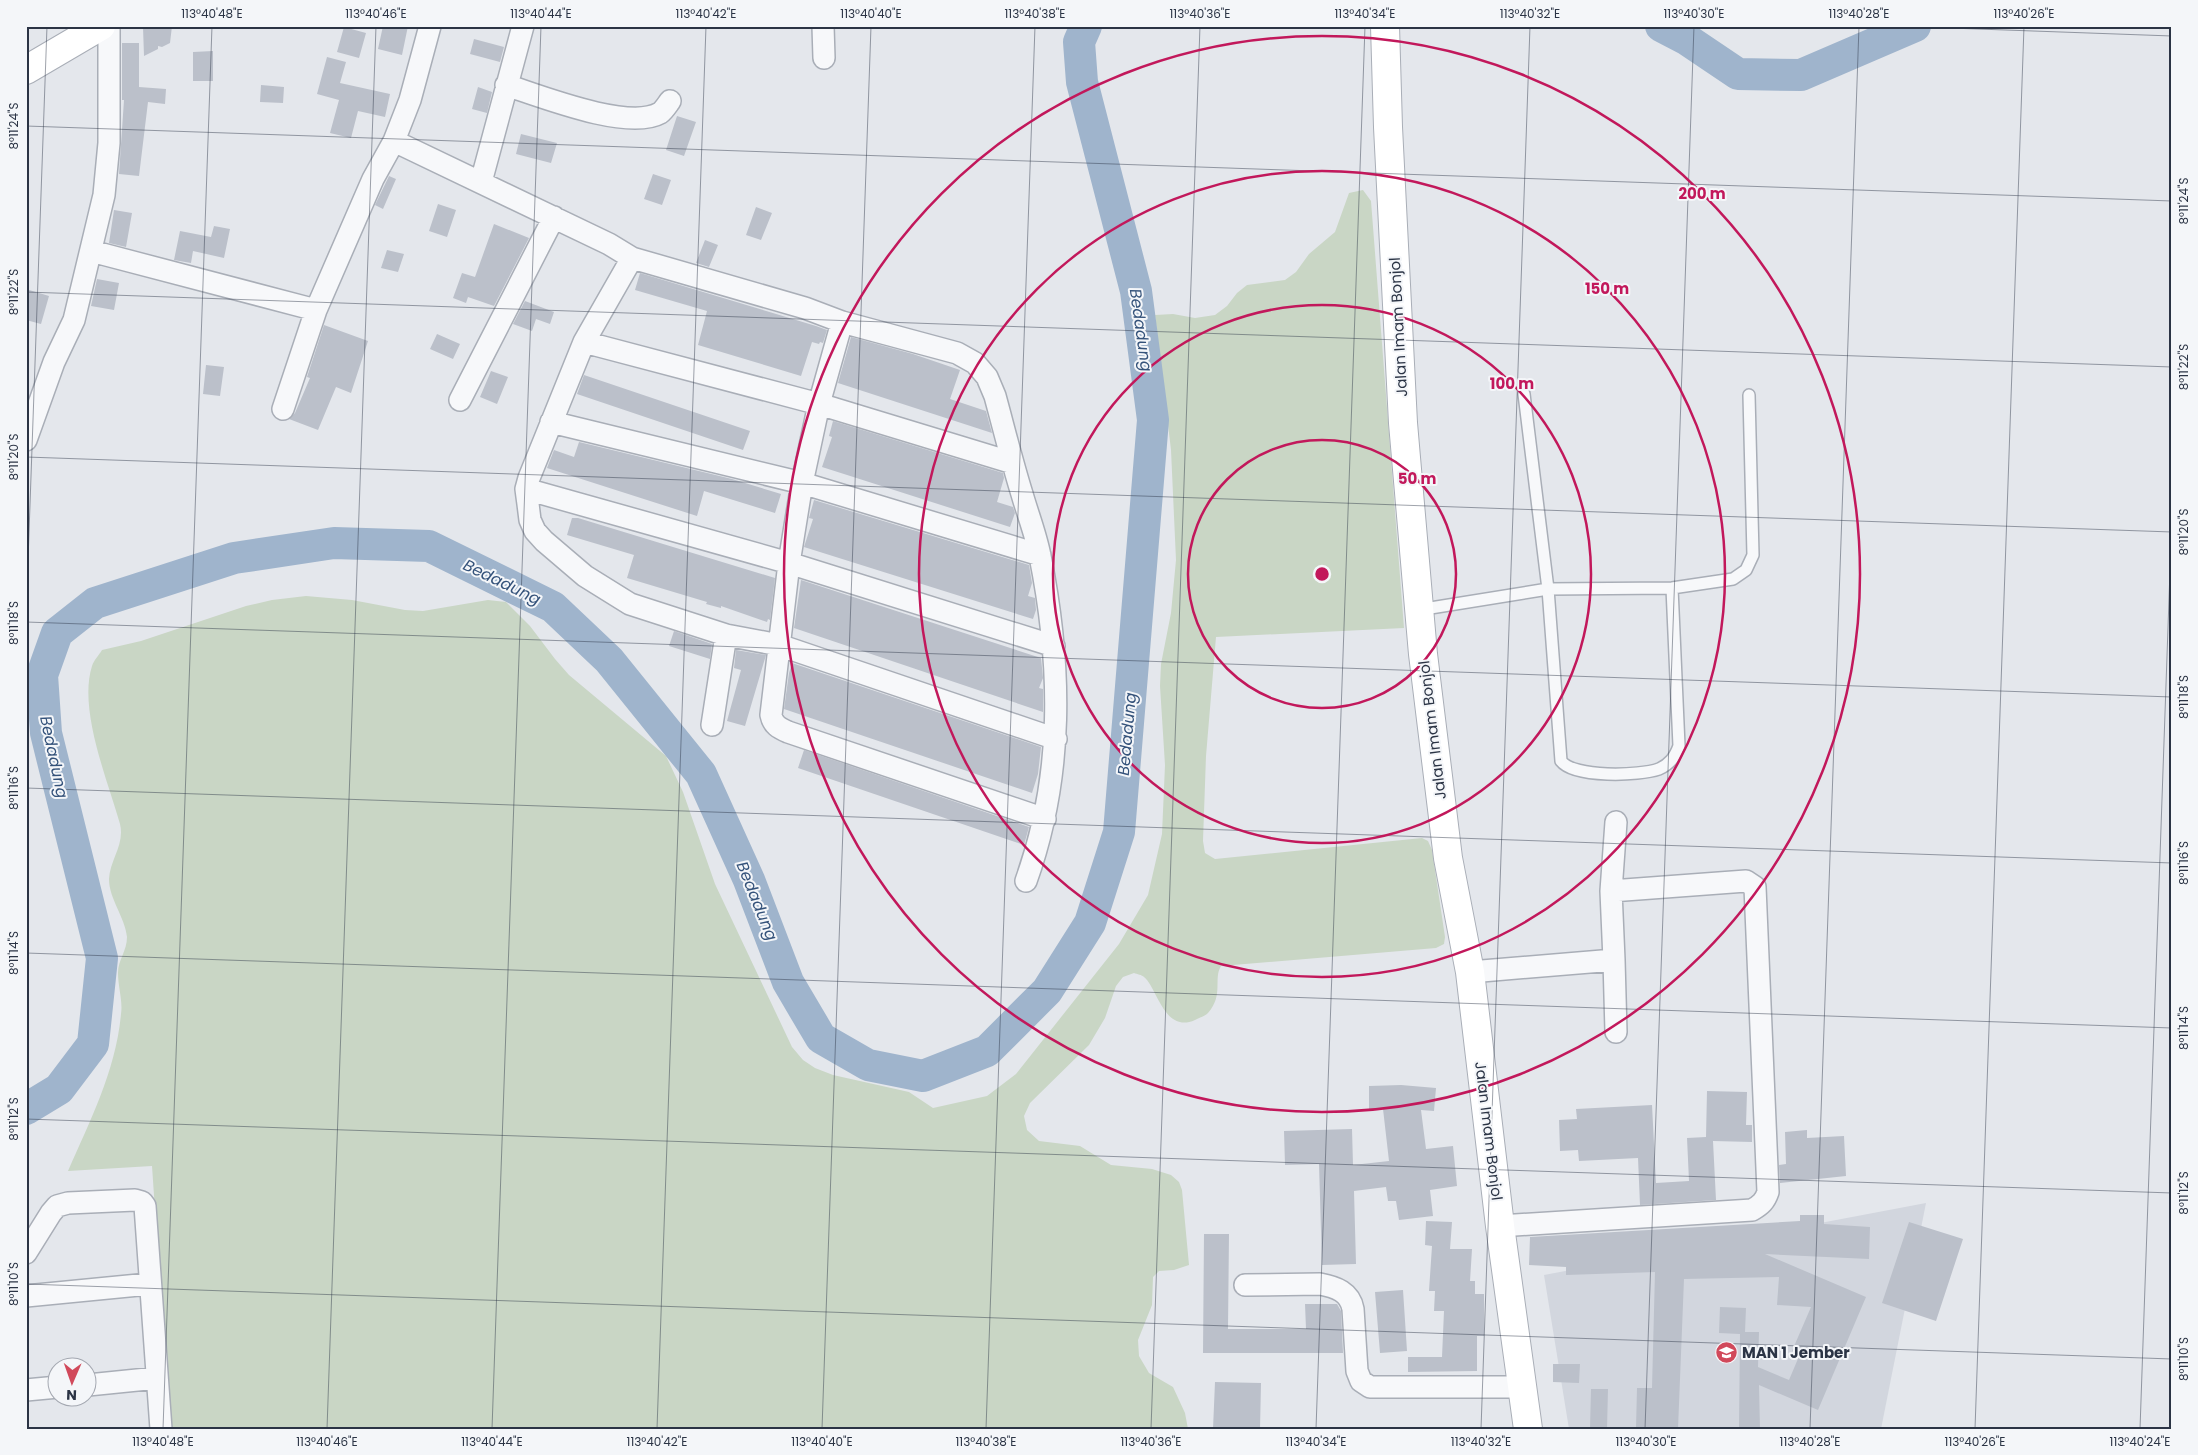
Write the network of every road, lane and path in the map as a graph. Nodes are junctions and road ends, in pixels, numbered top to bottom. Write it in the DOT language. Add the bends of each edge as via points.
graph roads {
  1 [pos="101,26"];
  2 [pos="109,26"];
  3 [pos="430,26"];
  4 [pos="523,26"];
  5 [pos="823,26"];
  6 [pos="1385,26"];
  7 [pos="824,58"];
  8 [pos="26,70"];
  9 [pos="506,85"];
  10 [pos="670,101"];
  11 [pos="394,141"];
  12 [pos="481,182"];
  13 [pos="554,217"];
  14 [pos="91,251"];
  15 [pos="632,258"];
  16 [pos="316,310"];
  17 [pos="842,322"];
  18 [pos="584,342"];
  19 [pos="1524,394"];
  20 [pos="1749,395"];
  21 [pos="460,400"];
  22 [pos="819,404"];
  23 [pos="283,410"];
  24 [pos="551,422"];
  25 [pos="26,440"];
  26 [pos="1013,463"];
  27 [pos="802,483"];
  28 [pos="526,489"];
  29 [pos="1040,555"];
  30 [pos="789,563"];
  31 [pos="1672,588"];
  32 [pos="1548,589"];
  33 [pos="1418,610"];
  34 [pos="726,634"];
  35 [pos="779,645"];
  36 [pos="1054,646"];
  37 [pos="712,725"];
  38 [pos="1056,739"];
  39 [pos="1045,819"];
  40 [pos="1616,822"];
  41 [pos="1026,881"];
  42 [pos="1611,891"];
  43 [pos="1614,960"];
  44 [pos="1470,972"];
  45 [pos="1616,1032"];
  46 [pos="1500,1226"];
  47 [pos="26,1253"];
  48 [pos="149,1284"];
  49 [pos="1244,1284"];
  50 [pos="26,1296"];
  51 [pos="157,1378"];
  52 [pos="98,1384"];
  53 [pos="1522,1386"];
  54 [pos="48,1388"];
  55 [pos="26,1390"];
  56 [pos="161,1429"];
  57 [pos="1528,1429"];
  1 -- 8 [label="street"];
  2 -- 14 [label="street" via="107,172"];
  3 -- 11 [label="street" via="410,100"];
  4 -- 9 [label="street"];
  5 -- 7 [label="street"];
  6 -- 33 [label="street, Jalan Imam Bonjol" via="1403,423"];
  9 -- 10 [label="street" via="592,112 626,118 660,112"];
  9 -- 12 [label="street"];
  11 -- 12 [label="street"];
  11 -- 16 [label="street" via="373,179"];
  12 -- 13 [label="street"];
  13 -- 15 [label="street"];
  13 -- 21 [label="street"];
  14 -- 16 [label="street"];
  14 -- 25 [label="street" via="74,320 54,362"];
  15 -- 17 [label="street" via="805,308"];
  15 -- 18 [label="street"];
  16 -- 23 [label="street"];
  17 -- 22 [label="street"];
  17 -- 26 [label="street" via="957,353 974,363 987,377 995,396"];
  18 -- 22 [label="street"];
  18 -- 24 [label="street"];
  19 -- 32 [label="lane"];
  20 -- 31 [label="lane" via="1751,562 1733,579"];
  22 -- 26 [label="street"];
  22 -- 27 [label="street"];
  24 -- 27 [label="street"];
  24 -- 28 [label="street"];
  26 -- 29 [label="street"];
  27 -- 29 [label="street"];
  27 -- 30 [label="street"];
  28 -- 30 [label="street"];
  28 -- 34 [label="street" via="530,520 535,531 585,576 630,604"];
  29 -- 36 [label="street"];
  30 -- 35 [label="street"];
  30 -- 36 [label="street"];
  31 -- 32 [label="lane"];
  31 -- 32 [label="lane" via="1677,751 1670,762 1650,771 1595,774 1577,771 1561,761"];
  32 -- 33 [label="lane"];
  33 -- 44 [label="street, Jalan Imam Bonjol" via="1448,858"];
  34 -- 35 [label="street"];
  34 -- 37 [label="street"];
  35 -- 38 [label="street"];
  35 -- 39 [label="street" via="771,715 778,728"];
  36 -- 38 [label="street"];
  38 -- 39 [label="street"];
  39 -- 41 [label="street"];
  40 -- 42 [label="street"];
  42 -- 43 [label="street"];
  42 -- 46 [label="street" via="1746,882 1755,886 1766,1199 1752,1210"];
  43 -- 44 [label="street"];
  43 -- 45 [label="street"];
  44 -- 46 [label="street, Jalan Imam Bonjol"];
  46 -- 53 [label="street, Jalan Imam Bonjol"];
  47 -- 48 [label="street" via="57,1206 135,1200 142,1202 146,1211"];
  48 -- 50 [label="street"];
  48 -- 51 [label="street"];
  49 -- 53 [label="street" via="1320,1284 1343,1292 1351,1300 1353,1309 1357,1371 1361,1381 1370,1387"];
  51 -- 52 [label="street"];
  51 -- 56 [label="street"];
  53 -- 57 [label="street, Jalan Imam Bonjol"];
  54 -- 55 [label="street"];
}
